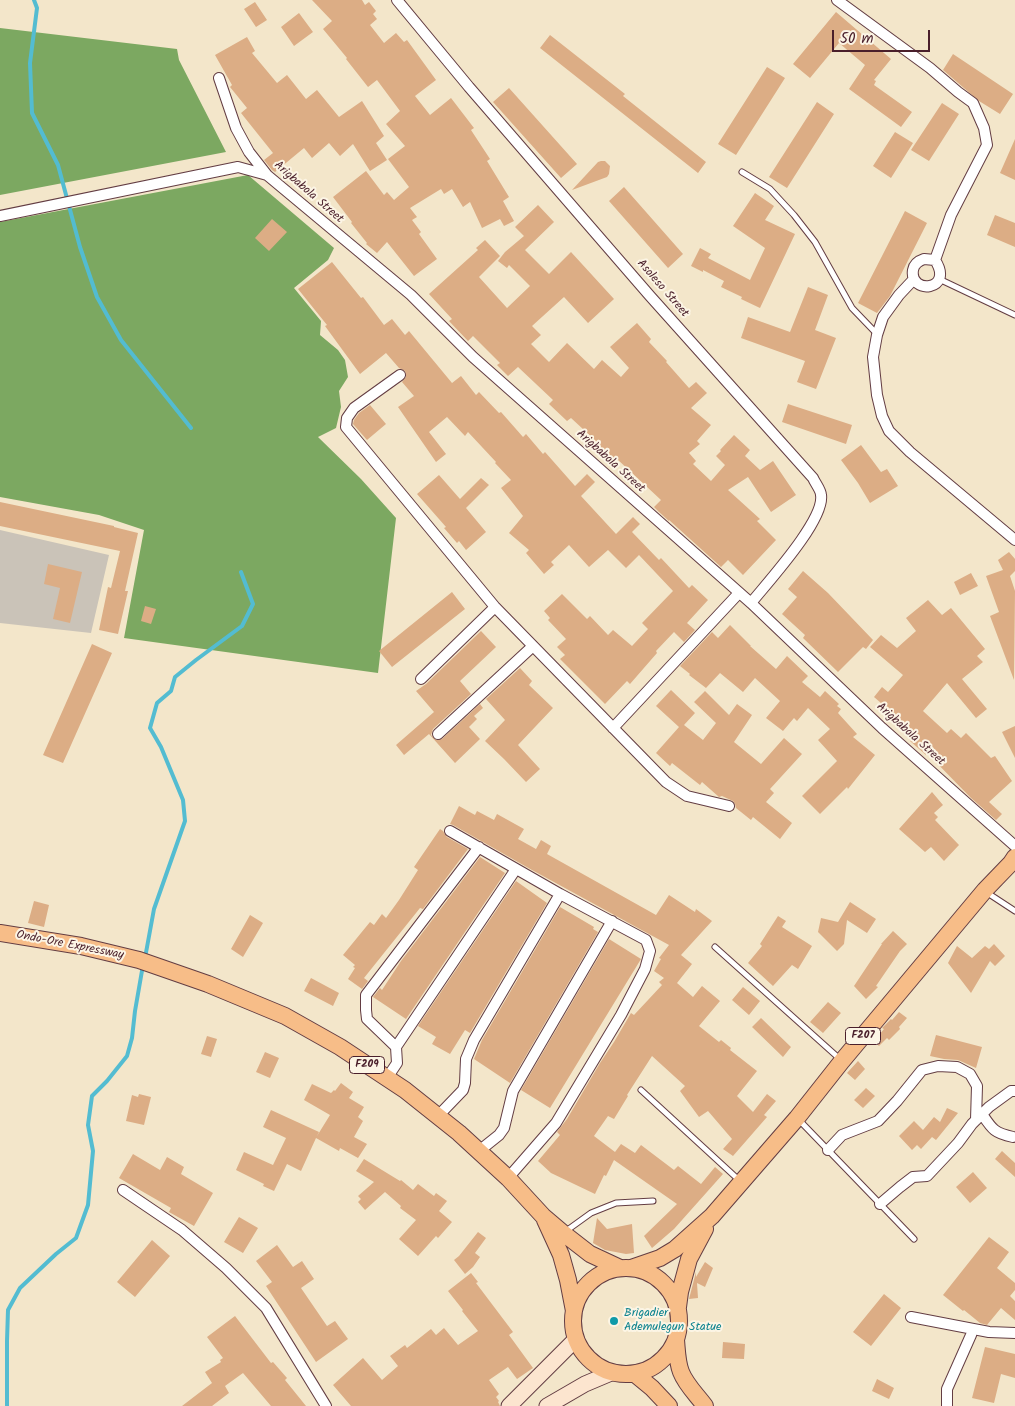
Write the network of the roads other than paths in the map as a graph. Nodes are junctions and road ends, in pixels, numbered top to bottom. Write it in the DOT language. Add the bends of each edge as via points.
graph roads {
  1 [pos="397,0"];
  2 [pos="837,0"];
  3 [pos="219,78"];
  4 [pos="742,172"];
  5 [pos="267,176"];
  6 [pos="0,216"];
  7 [pos="935,260"];
  8 [pos="914,279"];
  9 [pos="940,279"];
  10 [pos="1015,315"];
  11 [pos="877,335"];
  12 [pos="400,375"];
  13 [pos="1015,540"];
  14 [pos="739,593"];
  15 [pos="751,603"];
  16 [pos="495,607"];
  17 [pos="533,646"];
  18 [pos="421,679"];
  19 [pos="613,728"];
  20 [pos="438,734"];
  21 [pos="729,806"];
  22 [pos="450,831"];
  23 [pos="1015,846"];
  24 [pos="479,847"];
  25 [pos="1014,861"];
  26 [pos="516,869"];
  27 [pos="984,890"];
  28 [pos="560,894"];
  29 [pos="1015,911"];
  30 [pos="612,921"];
  31 [pos="0,933"];
  32 [pos="715,947"];
  33 [pos="396,1047"];
  34 [pos="842,1061"];
  35 [pos="387,1078"];
  36 [pos="641,1090"];
  37 [pos="1015,1091"];
  38 [pos="438,1116"];
  39 [pos="979,1117"];
  40 [pos="797,1118"];
  41 [pos="1013,1137"];
  42 [pos="828,1150"];
  43 [pos="478,1151"];
  44 [pos="508,1178"];
  45 [pos="741,1182"];
  46 [pos="123,1190"];
  47 [pos="653,1201"];
  48 [pos="880,1204"];
  49 [pos="543,1216"];
  50 [pos="712,1216"];
  51 [pos="563,1233"];
  52 [pos="914,1239"];
  53 [pos="626,1268"];
  54 [pos="678,1306"];
  55 [pos="574,1312"];
  56 [pos="911,1316"];
  57 [pos="973,1329"];
  58 [pos="1015,1333"];
  59 [pos="576,1339"];
  60 [pos="676,1340"];
  61 [pos="611,1372"];
  62 [pos="635,1374"];
  63 [pos="326,1406"];
  64 [pos="509,1406"];
  65 [pos="547,1406"];
  66 [pos="669,1406"];
  67 [pos="705,1406"];
  68 [pos="947,1406"];
  1 -- 15 [label="street, Asoleso Street" via="650,296 813,478 821,495 819,511 805,536"];
  2 -- 7 [label="street" via="974,103 984,128 987,145 952,215"];
  3 -- 5 [label="street, Arigbabola Street" via="236,128"];
  4 -- 11 [label="lane" via="770,189 794,214 815,242 852,308"];
  5 -- 6 [label="street" via="238,167"];
  5 -- 14 [label="street, Arigbabola Street" via="411,294 473,357"];
  7 -- 8 [label="street" via="924,258 918,261 912,272"];
  7 -- 9 [label="street" via="940,266"];
  8 -- 9 [label="street" via="918,284 930,287"];
  8 -- 11 [label="street" via="883,317"];
  9 -- 10 [label="lane"];
  11 -- 13 [label="street" via="873,357 877,395 889,431"];
  12 -- 16 [label="street" via="354,408 347,418 346,427"];
  14 -- 15 [label="street, Arigbabola Street"];
  14 -- 19 [label="street"];
  15 -- 23 [label="street, Arigbabola Street" via="882,728"];
  16 -- 17 [label="street"];
  16 -- 18 [label="street"];
  17 -- 19 [label="street"];
  17 -- 20 [label="street"];
  19 -- 21 [label="street" via="666,782 687,796"];
  22 -- 24 [label="street"];
  24 -- 26 [label="street"];
  24 -- 33 [label="street" via="366,995 367,1019"];
  25 -- 27 [label="main road, F207"];
  26 -- 28 [label="street"];
  26 -- 33 [label="street"];
  27 -- 29 [label="lane"];
  27 -- 34 [label="main road, F207"];
  28 -- 30 [label="street"];
  28 -- 38 [label="street" via="474,1040 466,1058 463,1090"];
  30 -- 43 [label="street" via="513,1091 504,1128"];
  30 -- 44 [label="street" via="646,940 650,951 644,969 621,1015 556,1123"];
  31 -- 35 [label="main road, Ondo-Ore Expressway / F209" via="81,946 139,960 208,984 285,1016"];
  32 -- 34 [label="lane"];
  33 -- 35 [label="street" via="397,1063"];
  34 -- 40 [label="main road, F207"];
  35 -- 38 [label="main road, F209"];
  36 -- 45 [label="lane"];
  37 -- 39 [label="street"];
  38 -- 43 [label="main road, F209"];
  39 -- 41 [label="street" via="1000,1134"];
  39 -- 42 [label="street" via="977,1086 970,1074 956,1067 938,1066 922,1070 878,1120 842,1135"];
  39 -- 48 [label="street" via="927,1176 913,1177"];
  40 -- 42 [label="lane"];
  40 -- 45 [label="main road, F207"];
  42 -- 48 [label="lane"];
  43 -- 44 [label="main road, F209"];
  44 -- 49 [label="main road, F209"];
  45 -- 50 [label="main road, F207"];
  46 -- 63 [label="street" via="182,1230 266,1308"];
  47 -- 51 [label="lane" via="616,1203 591,1214"];
  48 -- 52 [label="lane"];
  49 -- 51 [label="main road, F209"];
  49 -- 55 [label="main road, F209" via="561,1255"];
  50 -- 53 [label="main road, F207" via="676,1249 660,1258"];
  50 -- 54 [label="main road, F207" via="689,1259"];
  51 -- 53 [label="main road, F209" via="590,1254"];
  53 -- 54 [label="main road, F209" via="644,1270 655,1276 665,1284"];
  53 -- 55 [label="main road, F209" via="604,1272 590,1282 579,1295"];
  54 -- 60 [label="main road, F209"];
  55 -- 59 [label="main road, F209"];
  56 -- 57 [label="street"];
  57 -- 58 [label="street"];
  57 -- 68 [label="street" via="947,1389"];
  59 -- 61 [label="main road, F209" via="596,1366"];
  59 -- 64 [label="main road"];
  60 -- 62 [label="main road, F209" via="660,1362"];
  60 -- 67 [label="main road, F209" via="681,1372"];
  61 -- 62 [label="main road, F209"];
  61 -- 65 [label="main road"];
  62 -- 66 [label="main road"];
}
